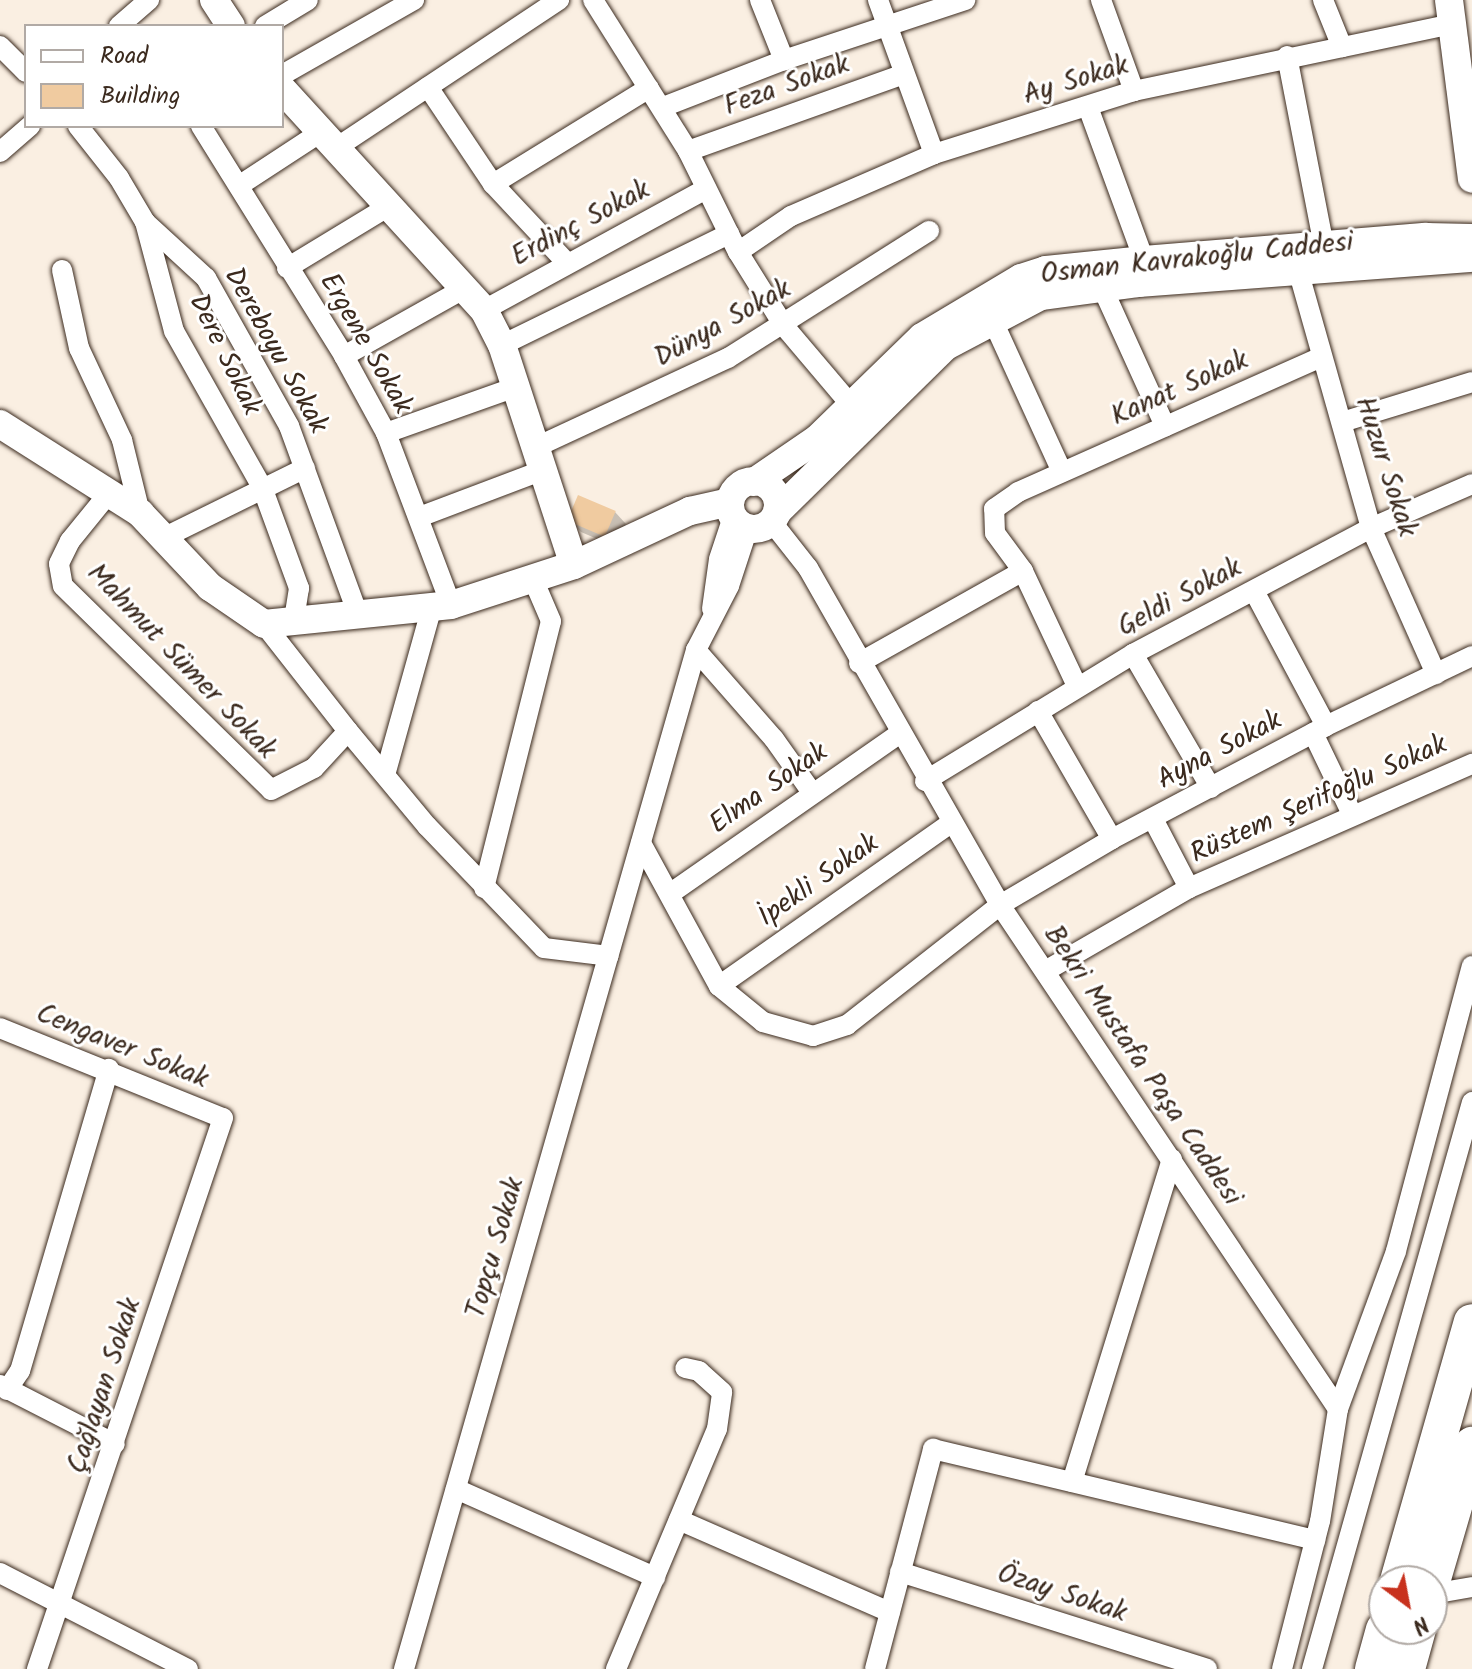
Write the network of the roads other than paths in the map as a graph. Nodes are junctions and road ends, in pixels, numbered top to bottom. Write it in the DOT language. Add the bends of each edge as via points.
graph roads {
  1 [pos="149,0"];
  2 [pos="308,0"];
  3 [pos="414,0"];
  4 [pos="559,0"];
  5 [pos="593,0"];
  6 [pos="760,0"];
  7 [pos="878,0"];
  8 [pos="965,0"];
  9 [pos="1101,0"];
  10 [pos="1323,0"];
  11 [pos="1467,0"];
  12 [pos="1458,21"];
  13 [pos="121,24"];
  14 [pos="268,24"];
  15 [pos="887,26"];
  16 [pos="0,46"];
  17 [pos="1342,47"];
  18 [pos="1287,56"];
  19 [pos="784,60"];
  20 [pos="24,70"];
  21 [pos="284,74"];
  22 [pos="904,74"];
  23 [pos="428,87"];
  24 [pos="649,88"];
  25 [pos="284,91"];
  26 [pos="1134,91"];
  27 [pos="663,107"];
  28 [pos="1088,107"];
  29 [pos="28,128"];
  30 [pos="79,128"];
  31 [pos="202,128"];
  32 [pos="328,140"];
  33 [pos="688,151"];
  34 [pos="0,152"];
  35 [pos="934,154"];
  36 [pos="1472,179"];
  37 [pos="493,184"];
  38 [pos="240,185"];
  39 [pos="706,189"];
  40 [pos="389,206"];
  41 [pos="145,222"];
  42 [pos="929,231"];
  43 [pos="1472,238"];
  44 [pos="734,243"];
  45 [pos="1324,246"];
  46 [pos="1472,258"];
  47 [pos="1144,260"];
  48 [pos="566,262"];
  49 [pos="287,268"];
  50 [pos="62,270"];
  51 [pos="1298,270"];
  52 [pos="467,287"];
  53 [pos="1102,287"];
  54 [pos="484,310"];
  55 [pos="992,319"];
  56 [pos="784,326"];
  57 [pos="502,345"];
  58 [pos="344,356"];
  59 [pos="1319,358"];
  60 [pos="1472,382"];
  61 [pos="516,387"];
  62 [pos="851,405"];
  63 [pos="1342,422"];
  64 [pos="0,424"];
  65 [pos="1165,426"];
  66 [pos="386,433"];
  67 [pos="537,460"];
  68 [pos="305,468"];
  69 [pos="1062,472"];
  70 [pos="754,482"];
  71 [pos="1472,484"];
  72 [pos="262,487"];
  73 [pos="109,493"];
  74 [pos="140,513"];
  75 [pos="752,516"];
  76 [pos="419,517"];
  77 [pos="1371,528"];
  78 [pos="165,537"];
  79 [pos="574,565"];
  80 [pos="1023,571"];
  81 [pos="533,579"];
  82 [pos="1254,591"];
  83 [pos="442,606"];
  84 [pos="359,617"];
  85 [pos="294,619"];
  86 [pos="264,624"];
  87 [pos="696,650"];
  88 [pos="1133,654"];
  89 [pos="1472,656"];
  90 [pos="859,663"];
  91 [pos="1436,674"];
  92 [pos="1077,686"];
  93 [pos="1038,711"];
  94 [pos="1319,729"];
  95 [pos="348,731"];
  96 [pos="900,733"];
  97 [pos="1472,764"];
  98 [pos="385,775"];
  99 [pos="925,781"];
  100 [pos="1211,788"];
  101 [pos="811,791"];
  102 [pos="1352,814"];
  103 [pos="1153,819"];
  104 [pos="952,822"];
  105 [pos="1112,839"];
  106 [pos="641,843"];
  107 [pos="484,888"];
  108 [pos="1189,888"];
  109 [pos="671,893"];
  110 [pos="1000,905"];
  111 [pos="609,956"];
  112 [pos="1472,966"];
  113 [pos="1047,970"];
  114 [pos="719,986"];
  115 [pos="1,1030"];
  116 [pos="109,1069"];
  117 [pos="1472,1102"];
  118 [pos="223,1118"];
  119 [pos="1172,1159"];
  120 [pos="1472,1322"];
  121 [pos="685,1368"];
  122 [pos="4,1387"];
  123 [pos="1338,1409"];
  124 [pos="115,1444"];
  125 [pos="1472,1445"];
  126 [pos="1072,1482"];
  127 [pos="456,1489"];
  128 [pos="679,1520"];
  129 [pos="1315,1540"];
  130 [pos="1403,1565"];
  131 [pos="1437,1565"];
  132 [pos="900,1572"];
  133 [pos="0,1573"];
  134 [pos="655,1577"];
  135 [pos="1472,1587"];
  136 [pos="1448,1591"];
  137 [pos="63,1605"];
  138 [pos="890,1612"];
  139 [pos="1380,1645"];
  140 [pos="1414,1645"];
  141 [pos="37,1669"];
  142 [pos="188,1669"];
  143 [pos="404,1669"];
  144 [pos="616,1669"];
  145 [pos="875,1669"];
  146 [pos="1207,1669"];
  147 [pos="1282,1669"];
  148 [pos="1312,1669"];
  149 [pos="1373,1669"];
  150 [pos="1407,1669"];
  1 -- 13 [label="street"];
  2 -- 14 [label="street"];
  3 -- 21 [label="street"];
  4 -- 23 [label="street"];
  5 -- 24 [label="street"];
  6 -- 19 [label="street"];
  7 -- 15 [label="street"];
  8 -- 15 [label="street"];
  9 -- 26 [label="street"];
  10 -- 17 [label="street"];
  11 -- 12 [label="street"];
  12 -- 17 [label="street, Ay Sokak"];
  12 -- 36 [label="street"];
  15 -- 19 [label="street"];
  15 -- 22 [label="street"];
  16 -- 20 [label="street"];
  17 -- 18 [label="street, Ay Sokak"];
  18 -- 26 [label="street, Ay Sokak"];
  18 -- 45 [label="street"];
  19 -- 27 [label="street"];
  22 -- 33 [label="street, Feza Sokak"];
  22 -- 35 [label="street"];
  23 -- 32 [label="street"];
  23 -- 37 [label="street"];
  24 -- 27 [label="street"];
  24 -- 37 [label="street"];
  25 -- 32 [label="street"];
  26 -- 28 [label="street, Ay Sokak"];
  27 -- 33 [label="street"];
  28 -- 35 [label="street, Ay Sokak"];
  28 -- 47 [label="street"];
  29 -- 34 [label="street"];
  30 -- 41 [label="street, Dere Sokak"];
  31 -- 38 [label="street, Ergene Sokak"];
  32 -- 38 [label="street"];
  32 -- 40 [label="street"];
  33 -- 39 [label="street"];
  35 -- 44 [label="street, Ay Sokak"];
  37 -- 48 [label="street"];
  38 -- 49 [label="street, Ergene Sokak"];
  39 -- 44 [label="street"];
  39 -- 48 [label="street, Erdinç Sokak"];
  40 -- 49 [label="street"];
  40 -- 52 [label="street"];
  41 -- 68 [label="street, Dereboyu Sokak" via="206,278 289,426"];
  41 -- 72 [label="street, Dere Sokak" via="174,331"];
  42 -- 56 [label="street, Dünya Sokak"];
  43 -- 45 [label="street, Osman Kavrakoğlu Caddesi"];
  44 -- 56 [label="street"];
  44 -- 57 [label="street, Ay Sokak"];
  45 -- 47 [label="street, Osman Kavrakoğlu Caddesi"];
  46 -- 51 [label="street, Osman Kavrakoğlu Caddesi"];
  47 -- 62 [label="street, Osman Kavrakoğlu Caddesi" via="1046,270 1021,278 922,337"];
  48 -- 54 [label="street, Erdinç Sokak"];
  49 -- 58 [label="street, Ergene Sokak"];
  50 -- 74 [label="street" via="79,348 122,440"];
  51 -- 53 [label="street, Osman Kavrakoğlu Caddesi"];
  51 -- 59 [label="street, Huzur Sokak"];
  52 -- 54 [label="street"];
  52 -- 58 [label="street"];
  53 -- 55 [label="street, Osman Kavrakoğlu Caddesi" via="1041,296"];
  53 -- 65 [label="street"];
  54 -- 57 [label="street"];
  55 -- 69 [label="street"];
  55 -- 75 [label="street, Osman Kavrakoğlu Caddesi" via="913,373"];
  56 -- 62 [label="street"];
  56 -- 67 [label="street, Dünya Sokak"];
  57 -- 61 [label="street"];
  58 -- 66 [label="street, Ergene Sokak"];
  59 -- 63 [label="street, Huzur Sokak"];
  59 -- 65 [label="street, Kanat Sokak"];
  60 -- 63 [label="street"];
  61 -- 66 [label="street"];
  61 -- 67 [label="street"];
  62 -- 70 [label="street, Osman Kavrakoğlu Caddesi" via="779,469"];
  63 -- 77 [label="street, Huzur Sokak"];
  64 -- 73 [label="street"];
  65 -- 69 [label="street, Kanat Sokak"];
  66 -- 76 [label="street, Ergene Sokak"];
  67 -- 76 [label="street, Dünya Sokak"];
  67 -- 79 [label="street"];
  68 -- 72 [label="street"];
  68 -- 84 [label="street, Dereboyu Sokak"];
  69 -- 80 [label="street, Kanat Sokak" via="994,509 995,533"];
  70 -- 75 [label="street, Osman Kavrakoğlu Caddesi" via="737,488"];
  70 -- 75 [label="street" via="772,490"];
  71 -- 77 [label="street, Geldi Sokak"];
  72 -- 78 [label="street"];
  72 -- 85 [label="street, Dere Sokak" via="299,588"];
  73 -- 74 [label="street"];
  73 -- 95 [label="street, Mahmut Sümer Sokak" via="70,541 59,564 63,586 79,606 271,790 314,768"];
  74 -- 78 [label="street"];
  75 -- 79 [label="street, Osman Kavrakoğlu Caddesi" via="690,511"];
  75 -- 87 [label="street, Topçu Sokak" via="712,590 712,613"];
  75 -- 90 [label="street, Bekri Mustafa Paşa Caddesi" via="808,568"];
  76 -- 83 [label="street, Ergene Sokak"];
  77 -- 82 [label="street, Geldi Sokak"];
  77 -- 91 [label="street, Huzur Sokak"];
  78 -- 86 [label="street" via="210,587"];
  79 -- 81 [label="street, Osman Kavrakoğlu Caddesi"];
  80 -- 90 [label="street"];
  80 -- 92 [label="street"];
  81 -- 83 [label="street, Osman Kavrakoğlu Caddesi"];
  81 -- 107 [label="street" via="551,621"];
  82 -- 88 [label="street, Geldi Sokak"];
  82 -- 94 [label="street"];
  83 -- 84 [label="street, Osman Kavrakoğlu Caddesi"];
  83 -- 98 [label="street"];
  84 -- 85 [label="street, Osman Kavrakoğlu Caddesi"];
  85 -- 86 [label="street, Osman Kavrakoğlu Caddesi"];
  86 -- 95 [label="street"];
  87 -- 101 [label="street" via="774,739"];
  87 -- 106 [label="street, Topçu Sokak"];
  88 -- 92 [label="street, Geldi Sokak"];
  88 -- 100 [label="street"];
  89 -- 91 [label="street, Ayna Sokak"];
  90 -- 96 [label="street, Bekri Mustafa Paşa Caddesi"];
  91 -- 94 [label="street, Ayna Sokak"];
  92 -- 93 [label="street, Geldi Sokak"];
  93 -- 99 [label="street, Geldi Sokak"];
  93 -- 105 [label="street"];
  94 -- 100 [label="street, Ayna Sokak"];
  94 -- 102 [label="street"];
  95 -- 98 [label="street"];
  96 -- 99 [label="street, Bekri Mustafa Paşa Caddesi"];
  96 -- 101 [label="street, Elma Sokak"];
  97 -- 102 [label="street, Rüstem Şerifoğlu Sokak"];
  98 -- 107 [label="street"];
  99 -- 104 [label="street, Bekri Mustafa Paşa Caddesi"];
  100 -- 103 [label="street, Ayna Sokak"];
  101 -- 109 [label="street, Elma Sokak"];
  102 -- 108 [label="street, Rüstem Şerifoğlu Sokak"];
  103 -- 105 [label="street, Ayna Sokak"];
  103 -- 108 [label="street, Rüstem Şerifoğlu Sokak"];
  104 -- 110 [label="street, Bekri Mustafa Paşa Caddesi"];
  104 -- 114 [label="street, İpekli Sokak"];
  105 -- 110 [label="street, Ayna Sokak"];
  106 -- 109 [label="street"];
  106 -- 111 [label="street, Topçu Sokak"];
  107 -- 111 [label="street" via="544,948"];
  108 -- 113 [label="street, Rüstem Şerifoğlu Sokak"];
  109 -- 114 [label="street"];
  110 -- 113 [label="street, Bekri Mustafa Paşa Caddesi"];
  110 -- 114 [label="street, Ayna Sokak" via="847,1025 813,1036 763,1022"];
  111 -- 127 [label="street, Topçu Sokak"];
  112 -- 123 [label="street" via="1396,1251"];
  113 -- 119 [label="street, Bekri Mustafa Paşa Caddesi"];
  115 -- 116 [label="street, Cengaver Sokak"];
  116 -- 118 [label="street, Cengaver Sokak"];
  116 -- 122 [label="street" via="20,1371"];
  117 -- 148 [label="street"];
  118 -- 124 [label="street, Çağlayan Sokak"];
  119 -- 123 [label="street, Bekri Mustafa Paşa Caddesi"];
  119 -- 126 [label="street"];
  120 -- 130 [label="highway"];
  121 -- 128 [label="street" via="699,1371 722,1392 717,1429"];
  122 -- 124 [label="street"];
  123 -- 129 [label="street"];
  124 -- 137 [label="street, Çağlayan Sokak"];
  125 -- 131 [label="highway"];
  126 -- 129 [label="street"];
  126 -- 132 [label="street" via="933,1449"];
  127 -- 134 [label="street"];
  127 -- 143 [label="street, Topçu Sokak"];
  128 -- 134 [label="street"];
  128 -- 138 [label="street"];
  129 -- 147 [label="street"];
  132 -- 138 [label="street"];
  132 -- 146 [label="street, Özay Sokak"];
  133 -- 137 [label="street"];
  134 -- 144 [label="street"];
  135 -- 136 [label="street"];
  137 -- 141 [label="street, Çağlayan Sokak"];
  137 -- 142 [label="street"];
  138 -- 145 [label="street"];
  139 -- 149 [label="highway"];
  140 -- 150 [label="highway"];
}
